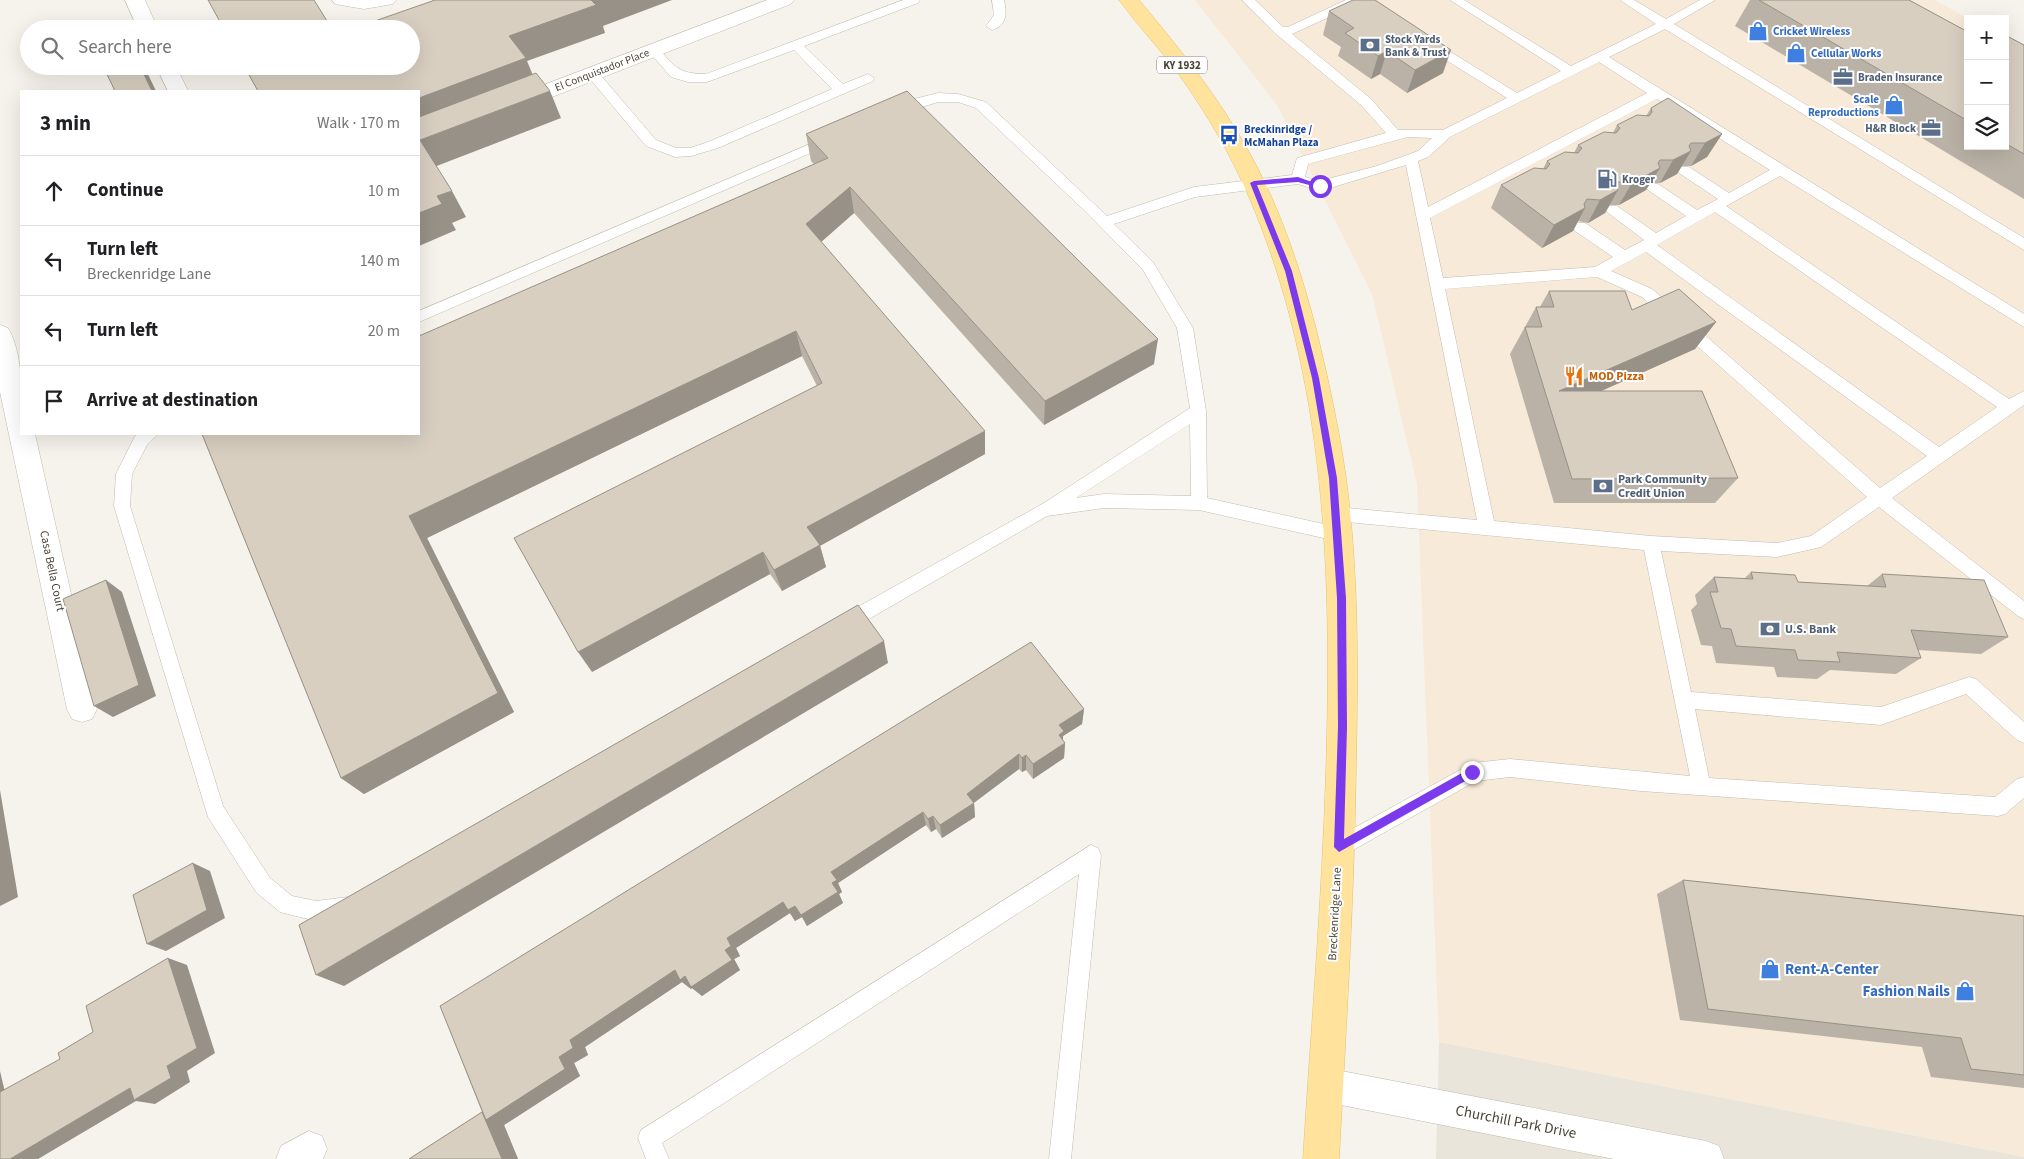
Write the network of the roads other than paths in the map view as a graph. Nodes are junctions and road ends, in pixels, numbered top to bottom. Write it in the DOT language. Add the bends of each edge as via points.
graph roads {
  1 [pos="135,0"];
  2 [pos="342,0"];
  3 [pos="386,0"];
  4 [pos="784,0"];
  5 [pos="914,0"];
  6 [pos="998,0"];
  7 [pos="1129,0"];
  8 [pos="1248,0"];
  9 [pos="1456,0"];
  10 [pos="1626,0"];
  11 [pos="1709,0"];
  12 [pos="1361,1"];
  13 [pos="144,20"];
  14 [pos="1666,24"];
  15 [pos="992,26"];
  16 [pos="1280,31"];
  17 [pos="1416,35"];
  18 [pos="796,45"];
  19 [pos="654,50"];
  20 [pos="1599,58"];
  21 [pos="1569,71"];
  22 [pos="592,74"];
  23 [pos="170,75"];
  24 [pos="868,78"];
  25 [pos="178,90"];
  26 [pos="841,90"];
  27 [pos="1657,94"];
  28 [pos="1516,98"];
  29 [pos="492,112"];
  30 [pos="880,118"];
  31 [pos="1608,120"];
  32 [pos="1624,129"];
  33 [pos="844,134"];
  34 [pos="1445,134"];
  35 [pos="1395,135"];
  36 [pos="1579,136"];
  37 [pos="1592,146"];
  38 [pos="1539,155"];
  39 [pos="1411,158"];
  40 [pos="1554,166"];
  41 [pos="1684,170"];
  42 [pos="1780,170"];
  43 [pos="1507,172"];
  44 [pos="1298,180"];
  45 [pos="1522,182"];
  46 [pos="1254,183"];
  47 [pos="1652,187"];
  48 [pos="1722,203"];
  49 [pos="1612,209"];
  50 [pos="1423,216"];
  51 [pos="1697,216"];
  52 [pos="1104,222"];
  53 [pos="1580,227"];
  54 [pos="1651,242"];
  55 [pos="2024,245"];
  56 [pos="1624,257"];
  57 [pos="1598,272"];
  58 [pos="1437,284"];
  59 [pos="420,317"];
  60 [pos="2024,321"];
  61 [pos="0,334"];
  62 [pos="2024,396"];
  63 [pos="2009,407"];
  64 [pos="1198,411"];
  65 [pos="20,428"];
  66 [pos="21,435"];
  67 [pos="149,435"];
  68 [pos="1939,456"];
  69 [pos="1879,498"];
  70 [pos="1199,503"];
  71 [pos="1044,510"];
  72 [pos="1336,524"];
  73 [pos="1488,528"];
  74 [pos="1651,543"];
  75 [pos="2024,611"];
  76 [pos="826,635"];
  77 [pos="1682,700"];
  78 [pos="82,709"];
  79 [pos="2024,734"];
  80 [pos="1701,785"];
  81 [pos="2024,786"];
  82 [pos="1339,847"];
  83 [pos="360,901"];
  84 [pos="1326,1085"];
  85 [pos="658,1159"];
  86 [pos="1060,1159"];
  87 [pos="1321,1159"];
  88 [pos="1706,1159"];
  1 -- 13 [label="street"];
  2 -- 3 [label="street" via="356,4"];
  4 -- 19 [label="street, El Conquistador Place"];
  5 -- 18 [label="lane"];
  6 -- 15 [label="lane" via="1002,15"];
  7 -- 46 [label="main road, Breckenridge Lane / KY 1932" via="1187,71 1229,134"];
  8 -- 16 [label="lane"];
  9 -- 21 [label="lane"];
  10 -- 14 [label="lane"];
  11 -- 14 [label="lane"];
  12 -- 16 [label="lane" via="1290,31"];
  14 -- 20 [label="lane"];
  14 -- 55 [label="lane"];
  16 -- 35 [label="lane" via="1366,102"];
  17 -- 28 [label="lane"];
  18 -- 19 [label="lane" via="707,78 684,78 672,73"];
  18 -- 26 [label="lane"];
  19 -- 22 [label="street, El Conquistador Place"];
  20 -- 21 [label="lane"];
  20 -- 27 [label="lane"];
  21 -- 28 [label="lane"];
  22 -- 26 [label="lane" via="651,143 675,153 691,152 713,144"];
  22 -- 29 [label="street, El Conquistador Place"];
  23 -- 25 [label="street"];
  24 -- 26 [label="lane"];
  27 -- 31 [label="lane"];
  27 -- 42 [label="lane"];
  28 -- 34 [label="lane"];
  30 -- 52 [label="lane" via="938,96 966,99 981,105"];
  31 -- 32 [label="lane"];
  31 -- 36 [label="lane"];
  33 -- 59 [label="lane"];
  34 -- 35 [label="lane"];
  34 -- 39 [label="lane" via="1423,154"];
  35 -- 44 [label="lane" via="1302,161"];
  36 -- 37 [label="lane"];
  36 -- 38 [label="lane"];
  38 -- 40 [label="lane"];
  38 -- 43 [label="lane"];
  39 -- 44 [label="lane" via="1320,186"];
  39 -- 50 [label="lane"];
  41 -- 48 [label="lane"];
  42 -- 48 [label="lane"];
  42 -- 60 [label="lane"];
  43 -- 45 [label="lane"];
  43 -- 50 [label="lane"];
  44 -- 46 [label="lane"];
  46 -- 52 [label="lane" via="1194,192"];
  46 -- 72 [label="main road, Breckenridge Lane / KY 1932" via="1289,271 1316,378 1333,478"];
  47 -- 51 [label="lane"];
  48 -- 51 [label="lane"];
  48 -- 63 [label="lane"];
  49 -- 54 [label="lane"];
  50 -- 58 [label="lane"];
  51 -- 54 [label="lane"];
  52 -- 64 [label="lane" via="1148,266 1185,328"];
  53 -- 56 [label="lane"];
  54 -- 56 [label="lane"];
  54 -- 68 [label="lane"];
  56 -- 57 [label="lane"];
  57 -- 58 [label="lane"];
  57 -- 69 [label="lane" via="1647,293"];
  58 -- 73 [label="lane"];
  61 -- 65 [label="street, Casa Bella Court"];
  62 -- 63 [label="lane"];
  63 -- 68 [label="lane"];
  64 -- 70 [label="lane"];
  64 -- 71 [label="lane"];
  66 -- 78 [label="street, Casa Bella Court"];
  67 -- 83 [label="lane" via="141,441 124,474 122,506 215,810 264,885 287,905 316,911 351,906"];
  68 -- 69 [label="lane"];
  69 -- 74 [label="lane" via="1815,542 1777,550"];
  69 -- 75 [label="lane"];
  70 -- 71 [label="lane" via="1104,501"];
  70 -- 72 [label="lane"];
  71 -- 76 [label="lane"];
  72 -- 73 [label="lane"];
  72 -- 82 [label="main road, Breckenridge Lane / KY 1932" via="1342,608"];
  73 -- 74 [label="lane"];
  74 -- 77 [label="lane"];
  77 -- 79 [label="lane" via="1881,716 1969,685"];
  77 -- 80 [label="lane"];
  80 -- 81 [label="lane" via="1998,807"];
  80 -- 82 [label="lane" via="1510,768 1472,772"];
  82 -- 84 [label="main road, Breckenridge Lane / KY 1932"];
  84 -- 87 [label="main road, Breckenridge Lane / KY 1932"];
  84 -- 88 [label="street, Churchill Park Drive"];
  85 -- 86 [label="lane" via="649,1138 1091,855"];
}
